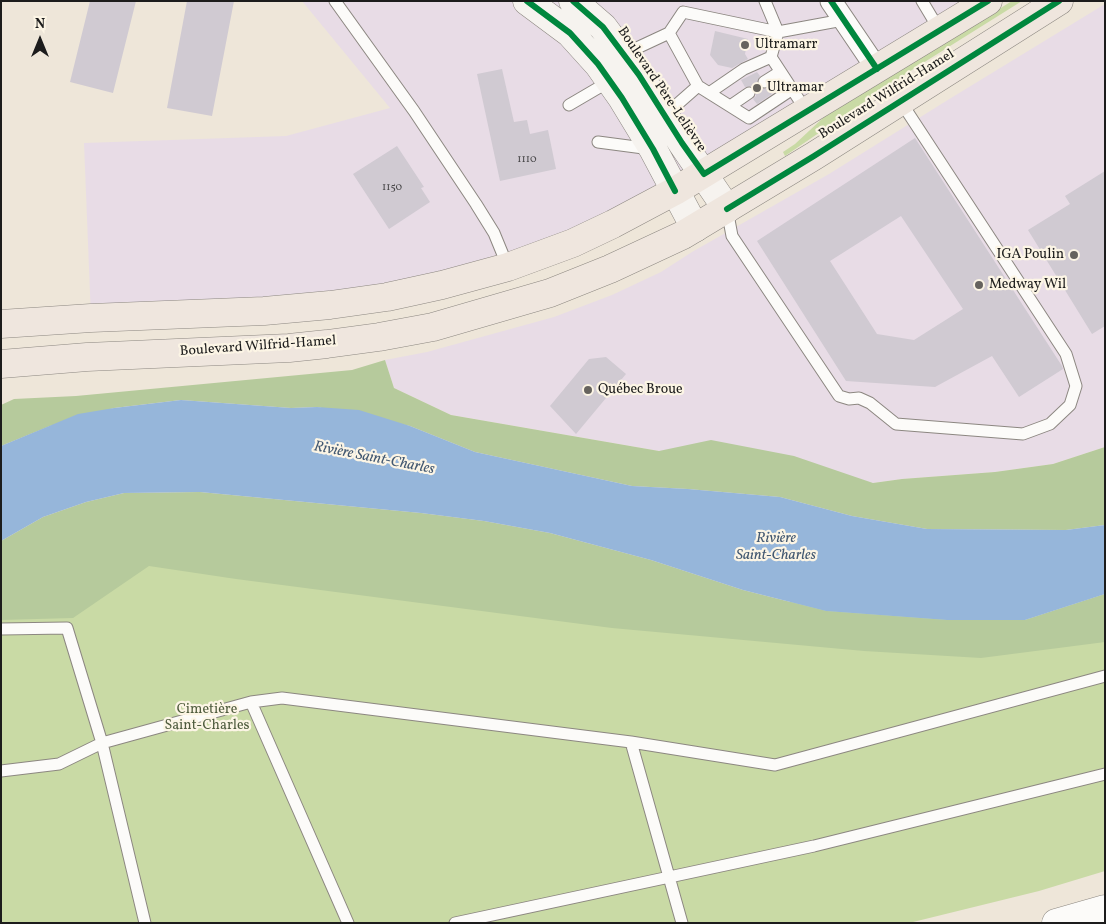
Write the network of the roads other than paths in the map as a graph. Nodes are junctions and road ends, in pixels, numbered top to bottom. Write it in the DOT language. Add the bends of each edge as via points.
graph roads {
  1 [pos="336,1"];
  2 [pos="528,1"];
  3 [pos="573,1"];
  4 [pos="765,1"];
  5 [pos="831,1"];
  6 [pos="922,1"];
  7 [pos="1060,1"];
  8 [pos="978,4"];
  9 [pos="843,20"];
  10 [pos="940,31"];
  11 [pos="778,32"];
  12 [pos="669,33"];
  13 [pos="624,54"];
  14 [pos="771,56"];
  15 [pos="877,69"];
  16 [pos="780,72"];
  17 [pos="610,81"];
  18 [pos="764,82"];
  19 [pos="698,86"];
  20 [pos="792,90"];
  21 [pos="709,93"];
  22 [pos="749,93"];
  23 [pos="901,102"];
  24 [pos="569,105"];
  25 [pos="730,106"];
  26 [pos="807,112"];
  27 [pos="665,115"];
  28 [pos="598,142"];
  29 [pos="653,149"];
  30 [pos="704,174"];
  31 [pos="675,190"];
  32 [pos="727,209"];
  33 [pos="695,228"];
  34 [pos="508,268"];
  35 [pos="1,324"];
  36 [pos="1,364"];
  37 [pos="1,629"];
  38 [pos="1105,676"];
  39 [pos="250,702"];
  40 [pos="631,742"];
  41 [pos="102,743"];
  42 [pos="1,771"];
  43 [pos="1105,774"];
  44 [pos="668,877"];
  45 [pos="1105,909"];
  46 [pos="145,923"];
  47 [pos="348,923"];
  48 [pos="455,923"];
  49 [pos="682,923"];
  50 [pos="1056,923"];
  1 -- 34 [label="lane" via="476,204 494,233"];
  2 -- 17 [label="main road" via="570,33"];
  3 -- 13 [label="main road, Boulevard Père-Lelièvre" via="603,27"];
  4 -- 11 [label="lane"];
  5 -- 9 [label="street"];
  6 -- 10 [label="lane"];
  7 -- 23 [label="main road, Boulevard Wilfrid-Hamel"];
  8 -- 10 [label="main road, Boulevard Wilfrid-Hamel"];
  9 -- 11 [label="lane"];
  9 -- 15 [label="street"];
  10 -- 15 [label="main road, Boulevard Wilfrid-Hamel"];
  11 -- 12 [label="lane" via="682,12"];
  11 -- 14 [label="lane"];
  12 -- 13 [label="lane"];
  12 -- 19 [label="lane"];
  13 -- 27 [label="main road, Boulevard Père-Lelièvre"];
  14 -- 16 [label="lane"];
  14 -- 21 [label="lane" via="744,69"];
  15 -- 26 [label="main road, Boulevard Wilfrid-Hamel"];
  16 -- 18 [label="lane"];
  16 -- 20 [label="lane"];
  17 -- 24 [label="lane"];
  17 -- 29 [label="main road"];
  19 -- 21 [label="lane"];
  19 -- 27 [label="lane"];
  20 -- 25 [label="lane" via="750,118"];
  20 -- 26 [label="lane"];
  21 -- 25 [label="lane"];
  22 -- 25 [label="lane"];
  23 -- 32 [label="main road, Boulevard Wilfrid-Hamel"];
  23 -- 32 [label="lane" via="1066,354 1076,386 1070,405 1050,424 1023,434 896,424 870,403 839,396 732,236"];
  26 -- 30 [label="main road, Boulevard Wilfrid-Hamel"];
  27 -- 30 [label="main road, Boulevard Père-Lelièvre"];
  28 -- 29 [label="lane"];
  29 -- 31 [label="main road"];
  30 -- 31 [label="main road, Boulevard Wilfrid-Hamel"];
  30 -- 32 [label="main road, Boulevard Père-Lelièvre"];
  31 -- 33 [label="main road"];
  31 -- 34 [label="main road, Boulevard Wilfrid-Hamel" via="613,224"];
  32 -- 33 [label="main road, Boulevard Wilfrid-Hamel"];
  33 -- 36 [label="main road, Boulevard Wilfrid-Hamel" via="610,269 550,293 424,329 289,348"];
  34 -- 35 [label="main road, Boulevard Wilfrid-Hamel" via="387,297 330,305"];
  37 -- 41 [label="lane" via="66,628"];
  38 -- 40 [label="lane" via="775,765"];
  39 -- 40 [label="lane" via="282,698"];
  39 -- 41 [label="lane"];
  39 -- 47 [label="lane"];
  40 -- 44 [label="lane"];
  41 -- 42 [label="lane" via="59,764"];
  41 -- 46 [label="lane"];
  43 -- 44 [label="lane" via="814,846"];
  44 -- 48 [label="lane"];
  44 -- 49 [label="lane"];
  45 -- 50 [label="street"];
}
